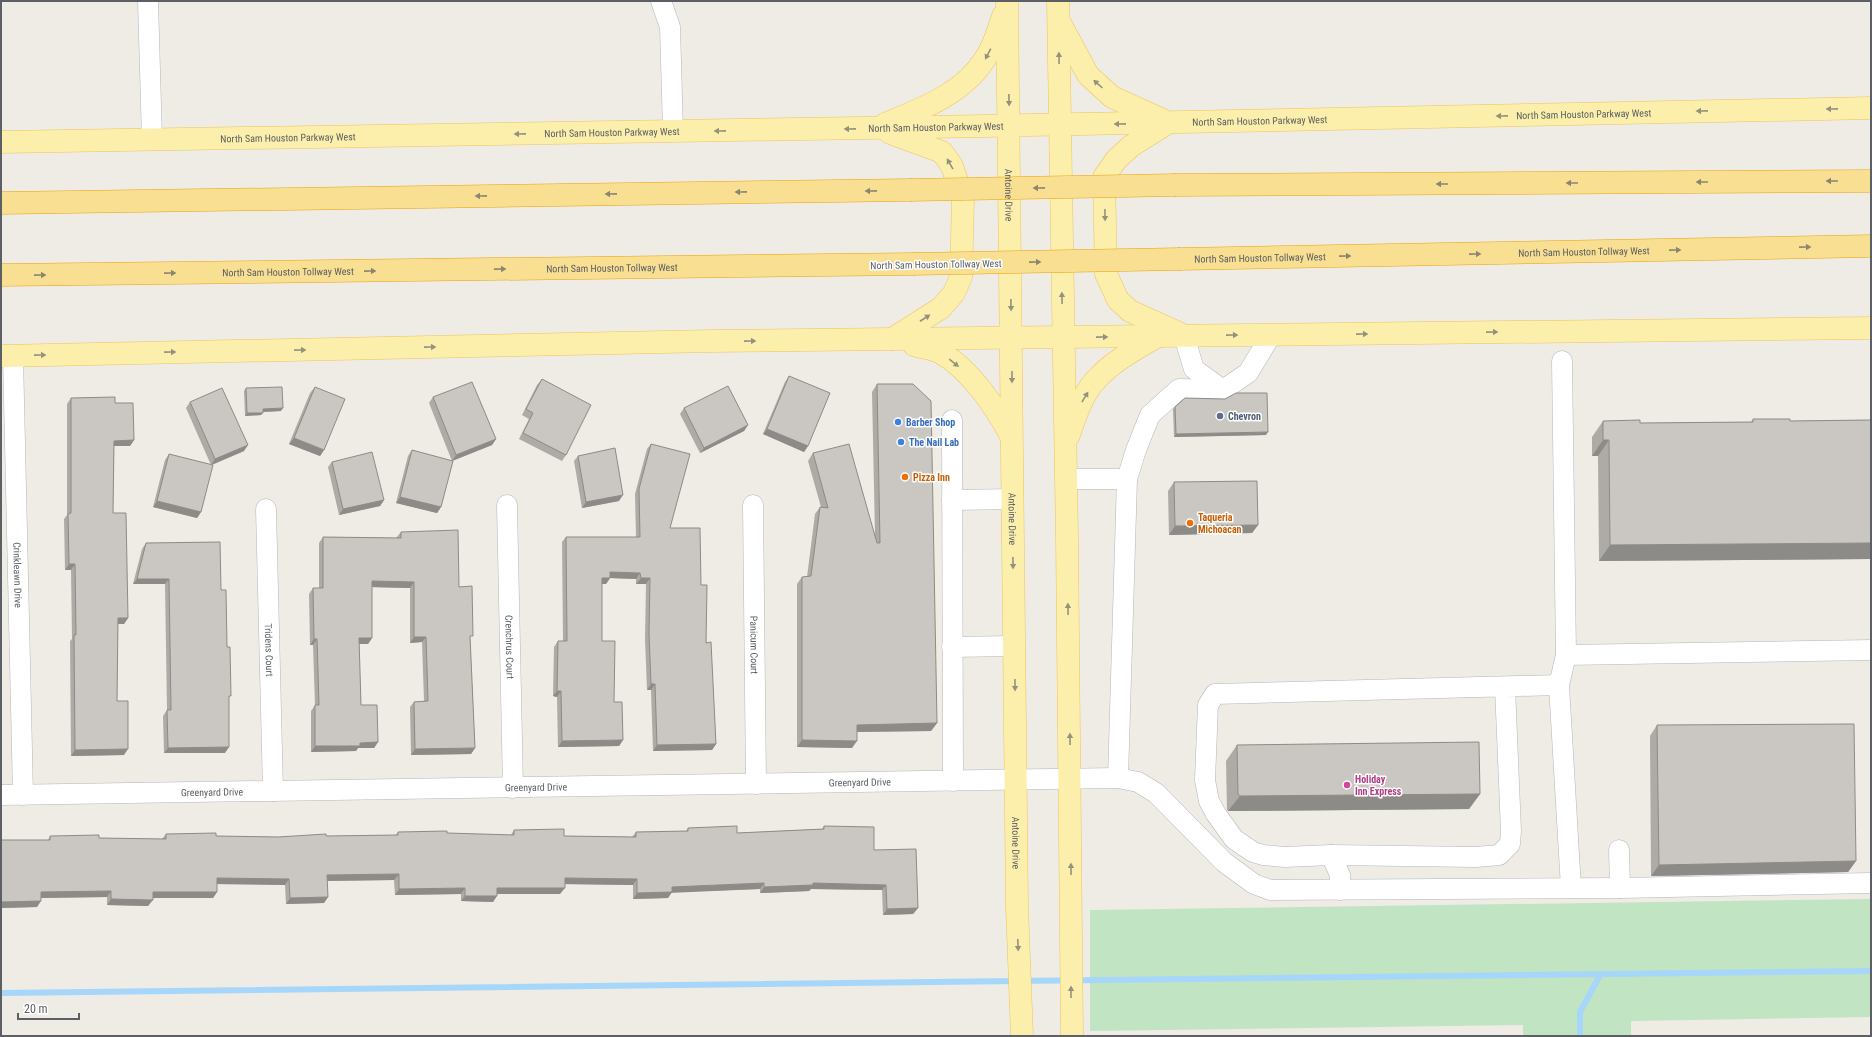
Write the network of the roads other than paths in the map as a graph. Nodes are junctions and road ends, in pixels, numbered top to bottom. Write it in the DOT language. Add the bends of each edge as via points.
graph roads {
  1 [pos="148,1"];
  2 [pos="661,1"];
  3 [pos="1007,3"];
  4 [pos="1058,10"];
  5 [pos="1871,108"];
  6 [pos="1168,123"];
  7 [pos="1060,125"];
  8 [pos="1009,126"];
  9 [pos="877,128"];
  10 [pos="673,131"];
  11 [pos="152,140"];
  12 [pos="1,142"];
  13 [pos="1871,181"];
  14 [pos="1,203"];
  15 [pos="1871,246"];
  16 [pos="1,275"];
  17 [pos="1871,328"];
  18 [pos="1271,335"];
  19 [pos="1158,336"];
  20 [pos="1184,336"];
  21 [pos="1063,337"];
  22 [pos="1011,338"];
  23 [pos="892,339"];
  24 [pos="7,356"];
  25 [pos="1562,361"];
  26 [pos="1223,390"];
  27 [pos="952,420"];
  28 [pos="1012,438"];
  29 [pos="1065,445"];
  30 [pos="1066,479"];
  31 [pos="1127,479"];
  32 [pos="1013,499"];
  33 [pos="952,500"];
  34 [pos="507,505"];
  35 [pos="754,505"];
  36 [pos="266,509"];
  37 [pos="1014,646"];
  38 [pos="952,647"];
  39 [pos="1871,650"];
  40 [pos="1566,655"];
  41 [pos="1559,685"];
  42 [pos="1505,687"];
  43 [pos="1118,778"];
  44 [pos="1070,780"];
  45 [pos="953,781"];
  46 [pos="1016,781"];
  47 [pos="756,784"];
  48 [pos="513,788"];
  49 [pos="273,791"];
  50 [pos="23,794"];
  51 [pos="1,795"];
  52 [pos="1620,850"];
  53 [pos="1331,855"];
  54 [pos="1871,882"];
  55 [pos="1571,888"];
  56 [pos="1620,888"];
  57 [pos="1340,890"];
  58 [pos="1022,1033"];
  59 [pos="1071,1033"];
  1 -- 11 [label="street"];
  2 -- 10 [label="street" via="670,27"];
  3 -- 8 [label="main road, Antoine Drive, one-way"];
  3 -- 9 [label="main road, one-way" via="994,43 985,60 967,80 938,100"];
  6 -- 4 [label="main road, one-way" via="1112,97 1088,75"];
  7 -- 4 [label="main road, one-way"];
  5 -- 6 [label="main road, North Sam Houston Parkway West, one-way"];
  6 -- 7 [label="main road, North Sam Houston Parkway West, one-way"];
  6 -- 20 [label="main road, one-way" via="1131,146 1116,160 1104,177 1106,274 1118,300 1130,311"];
  7 -- 8 [label="main road, North Sam Houston Parkway West"];
  21 -- 7 [label="main road, one-way"];
  8 -- 9 [label="main road, North Sam Houston Parkway West"];
  8 -- 22 [label="main road, Antoine Drive, one-way"];
  9 -- 10 [label="main road, North Sam Houston Parkway West, one-way"];
  23 -- 9 [label="main road, one-way" via="941,308 954,293 961,277 963,199 952,166 942,152"];
  10 -- 11 [label="main road, North Sam Houston Parkway West, one-way"];
  11 -- 12 [label="main road, North Sam Houston Parkway West"];
  13 -- 14 [label="highway, one-way, bridge" via="1176,185"];
  16 -- 15 [label="highway, North Sam Houston Tollway West, one-way, bridge" via="912,264"];
  18 -- 17 [label="main road, one-way"];
  20 -- 18 [label="main road, one-way"];
  18 -- 26 [label="street" via="1248,373"];
  19 -- 20 [label="main road"];
  21 -- 19 [label="main road, one-way"];
  29 -- 19 [label="main road, one-way" via="1078,408 1094,382 1121,359"];
  20 -- 26 [label="street" via="1194,369"];
  21 -- 22 [label="main road"];
  21 -- 29 [label="main road"];
  22 -- 23 [label="main road"];
  22 -- 28 [label="main road, Antoine Drive, one-way"];
  24 -- 23 [label="main road, one-way"];
  23 -- 28 [label="main road, one-way" via="941,353 963,371 980,388"];
  24 -- 50 [label="street, Crinkleawn Drive"];
  25 -- 40 [label="street"];
  26 -- 31 [label="street" via="1179,389 1150,415"];
  27 -- 33 [label="street"];
  28 -- 32 [label="main road, Antoine Drive"];
  29 -- 30 [label="main road"];
  30 -- 31 [label="street"];
  44 -- 30 [label="main road, one-way"];
  31 -- 43 [label="street"];
  32 -- 33 [label="street"];
  32 -- 37 [label="main road, Antoine Drive, one-way"];
  33 -- 38 [label="street"];
  34 -- 48 [label="street, Crenchrus Court"];
  35 -- 47 [label="street, Panicum Court"];
  36 -- 49 [label="street, Tridens Court"];
  37 -- 38 [label="street"];
  37 -- 46 [label="main road, Antoine Drive, one-way"];
  38 -- 45 [label="street"];
  39 -- 40 [label="street"];
  40 -- 41 [label="street"];
  41 -- 42 [label="street"];
  41 -- 55 [label="street"];
  42 -- 53 [label="street" via="1511,831 1510,844 1504,852 1500,855 1476,857"];
  42 -- 53 [label="street" via="1216,694 1208,705 1205,780 1209,801 1216,814 1234,839 1253,852 1285,857"];
  43 -- 44 [label="street, Greenyard Drive"];
  43 -- 57 [label="street, Greenyard Drive" via="1138,782 1156,793 1224,862 1254,884 1270,890"];
  44 -- 46 [label="street, Greenyard Drive"];
  59 -- 44 [label="main road, one-way"];
  45 -- 46 [label="street, Greenyard Drive"];
  45 -- 47 [label="street, Greenyard Drive"];
  46 -- 58 [label="main road, Antoine Drive, one-way"];
  47 -- 48 [label="street, Greenyard Drive"];
  48 -- 49 [label="street, Greenyard Drive"];
  49 -- 50 [label="street, Greenyard Drive"];
  50 -- 51 [label="street, Greenyard Drive"];
  52 -- 56 [label="street"];
  53 -- 57 [label="street" via="1340,875"];
  54 -- 56 [label="street, Greenyard Drive"];
  55 -- 56 [label="street, Greenyard Drive"];
  55 -- 57 [label="street, Greenyard Drive"];
}
